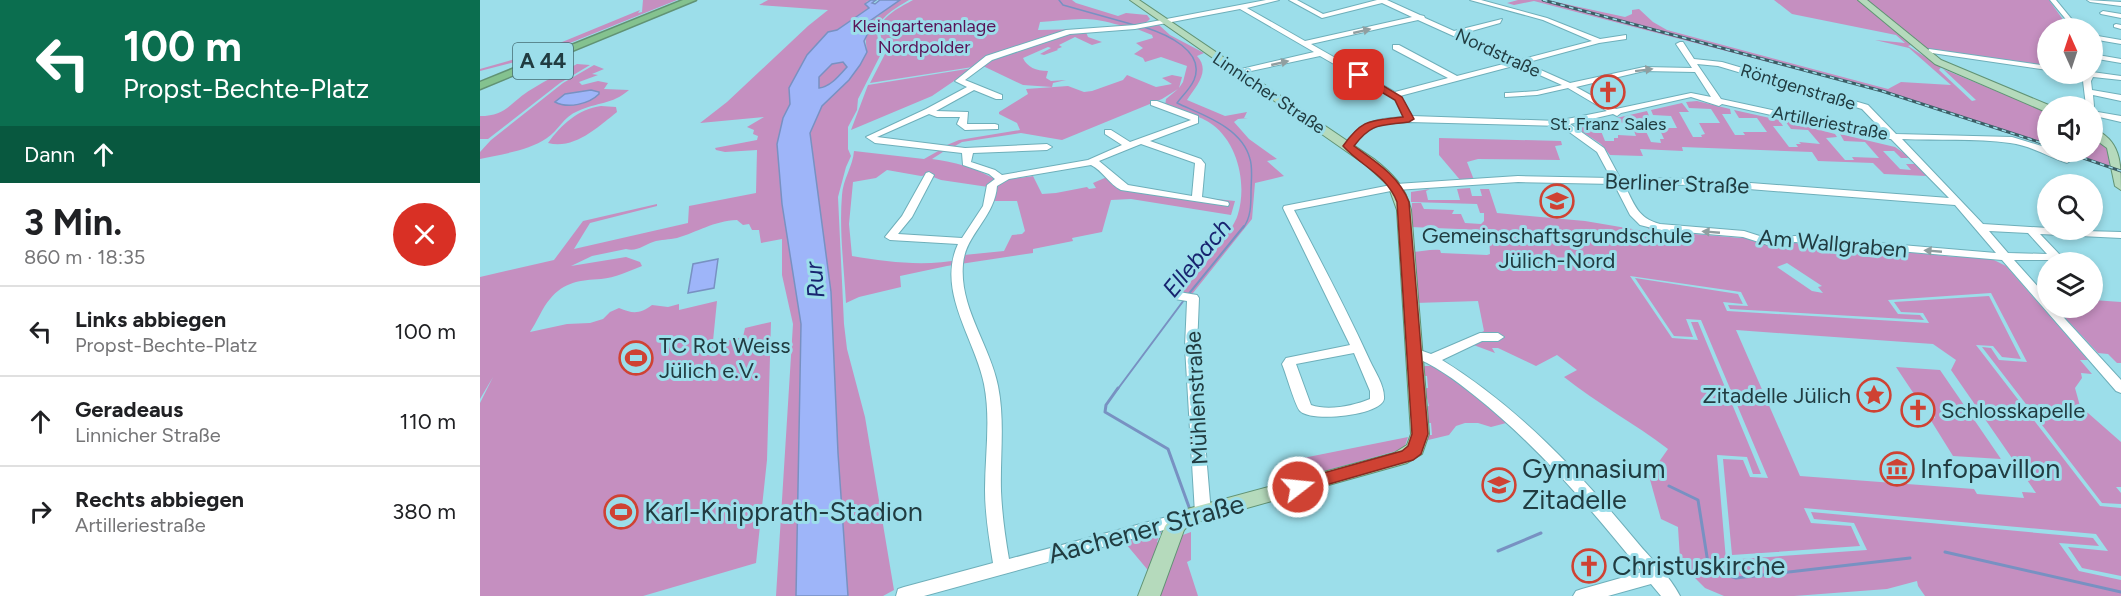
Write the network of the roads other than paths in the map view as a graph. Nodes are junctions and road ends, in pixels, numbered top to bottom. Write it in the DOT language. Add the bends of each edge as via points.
graph roads {
  1 [pos="681,0"];
  2 [pos="691,0"];
  3 [pos="1134,0"];
  4 [pos="1276,0"];
  5 [pos="1292,0"];
  6 [pos="1473,0"];
  7 [pos="1862,0"];
  8 [pos="2053,0"];
  9 [pos="2090,0"];
  10 [pos="1382,1"];
  11 [pos="2121,4"];
  12 [pos="1241,7"];
  13 [pos="2103,13"];
  14 [pos="1157,16"];
  15 [pos="1322,16"];
  16 [pos="2121,16"];
  17 [pos="1422,17"];
  18 [pos="2068,18"];
  19 [pos="1500,20"];
  20 [pos="1333,22"];
  21 [pos="1141,26"];
  22 [pos="1455,33"];
  23 [pos="605,36"];
  24 [pos="1623,37"];
  25 [pos="2103,39"];
  26 [pos="1599,41"];
  27 [pos="2121,42"];
  28 [pos="1305,44"];
  29 [pos="1680,44"];
  30 [pos="571,45"];
  31 [pos="1395,47"];
  32 [pos="1932,51"];
  33 [pos="1321,53"];
  34 [pos="2103,56"];
  35 [pos="553,60"];
  36 [pos="1692,61"];
  37 [pos="2121,61"];
  38 [pos="1518,62"];
  39 [pos="518,63"];
  40 [pos="2037,66"];
  41 [pos="1697,70"];
  42 [pos="1240,72"];
  43 [pos="2103,75"];
  44 [pos="2121,78"];
  45 [pos="1456,79"];
  46 [pos="480,84"];
  47 [pos="1566,84"];
  48 [pos="2088,84"];
  49 [pos="971,88"];
  50 [pos="2089,92"];
  51 [pos="1394,95"];
  52 [pos="1508,95"];
  53 [pos="2089,96"];
  54 [pos="999,97"];
  55 [pos="2121,98"];
  56 [pos="1718,102"];
  57 [pos="1154,103"];
  58 [pos="2037,105"];
  59 [pos="929,111"];
  60 [pos="1617,113"];
  61 [pos="2103,117"];
  62 [pos="2121,118"];
  63 [pos="1409,119"];
  64 [pos="1566,125"];
  65 [pos="995,127"];
  66 [pos="1108,132"];
  67 [pos="1894,136"];
  68 [pos="2103,138"];
  69 [pos="1142,141"];
  70 [pos="1129,145"];
  71 [pos="1348,146"];
  72 [pos="1047,147"];
  73 [pos="1904,147"];
  74 [pos="2037,147"];
  75 [pos="965,151"];
  76 [pos="1091,162"];
  77 [pos="929,175"];
  78 [pos="1000,179"];
  79 [pos="1616,180"];
  80 [pos="2121,186"];
  81 [pos="1396,187"];
  82 [pos="1197,199"];
  83 [pos="1958,202"];
  84 [pos="1224,204"];
  85 [pos="1979,226"];
  86 [pos="2031,230"];
  87 [pos="2121,235"];
  88 [pos="965,241"];
  89 [pos="1998,256"];
  90 [pos="2037,296"];
  91 [pos="1183,297"];
  92 [pos="2058,318"];
  93 [pos="1498,337"];
  94 [pos="1358,348"];
  95 [pos="1414,351"];
  96 [pos="1432,359"];
  97 [pos="2121,388"];
  98 [pos="1418,445"];
  99 [pos="1193,516"];
  100 [pos="1002,568"];
  101 [pos="1654,576"];
  102 [pos="904,594"];
  103 [pos="1149,596"];
  104 [pos="1582,596"];
  105 [pos="1671,596"];
  1 -- 30 [label="highway, A 44"];
  2 -- 23 [label="highway, A 44"];
  3 -- 14 [label="main road, Linnicher Straße"];
  4 -- 12 [label="street"];
  5 -- 15 [label="street"];
  6 -- 26 [label="street" via="1545,19"];
  7 -- 58 [label="main road" via="1930,57"];
  8 -- 18 [label="street"];
  9 -- 11 [label="street"];
  10 -- 15 [label="street"];
  10 -- 17 [label="street, Nordstraße"];
  12 -- 14 [label="street"];
  12 -- 28 [label="street"];
  13 -- 16 [label="street"];
  14 -- 21 [label="main road"];
  14 -- 42 [label="main road, Linnicher Straße"];
  15 -- 20 [label="street"];
  17 -- 22 [label="street, Nordstraße"];
  28 -- 17 [label="street, one-way"];
  19 -- 22 [label="street"];
  21 -- 49 [label="street" via="1070,32 989,58 959,81"];
  22 -- 38 [label="street, Nordstraße"];
  23 -- 35 [label="highway"];
  23 -- 46 [label="highway, A 44"];
  24 -- 26 [label="street"];
  25 -- 27 [label="street"];
  26 -- 38 [label="street"];
  28 -- 33 [label="street"];
  29 -- 36 [label="street"];
  30 -- 39 [label="highway"];
  30 -- 46 [label="highway, A 44"];
  31 -- 45 [label="street"];
  32 -- 40 [label="street"];
  42 -- 33 [label="street, one-way"];
  33 -- 51 [label="street"];
  34 -- 37 [label="street"];
  36 -- 41 [label="street"];
  36 -- 67 [label="street, Röntgenstraße" via="1719,64 1859,104"];
  38 -- 45 [label="street"];
  38 -- 47 [label="street, Nordstraße"];
  47 -- 41 [label="street, one-way" via="1644,69"];
  41 -- 56 [label="street"];
  42 -- 71 [label="main road, Linnicher Straße"];
  43 -- 44 [label="street"];
  45 -- 51 [label="street"];
  47 -- 52 [label="street" via="1537,93"];
  47 -- 60 [label="street, Nordstraße"];
  48 -- 50 [label="street"];
  49 -- 54 [label="street"];
  49 -- 59 [label="street"];
  50 -- 53 [label="street"];
  50 -- 55 [label="street"];
  51 -- 63 [label="street"];
  56 -- 60 [label="street, Artilleriestraße" via="1690,99"];
  56 -- 67 [label="street, Artilleriestraße" via="1877,136"];
  56 -- 73 [label="street, Artilleriestraße"];
  57 -- 69 [label="street" via="1195,121"];
  59 -- 65 [label="street" via="965,114 961,124 965,127"];
  59 -- 75 [label="street" via="872,138"];
  60 -- 64 [label="street, Artilleriestraße"];
  61 -- 62 [label="street"];
  63 -- 64 [label="street, Artilleriestraße"];
  63 -- 71 [label="street, Artilleriestraße" via="1371,124"];
  64 -- 79 [label="street, Am Wallgraben" via="1600,150"];
  66 -- 70 [label="street"];
  67 -- 73 [label="street, Röntgenstraße"];
  67 -- 74 [label="street, Artilleriestraße" via="2012,140"];
  68 -- 80 [label="main road" via="2112,147"];
  69 -- 70 [label="street"];
  69 -- 82 [label="street" via="1198,161"];
  70 -- 76 [label="street"];
  71 -- 81 [label="main road, Linnicher Straße"];
  72 -- 75 [label="street"];
  73 -- 83 [label="street, Röntgenstraße"];
  75 -- 78 [label="street" via="966,164 992,172"];
  76 -- 78 [label="street"];
  76 -- 82 [label="street" via="1102,165 1125,188"];
  77 -- 88 [label="street" via="907,217 890,237"];
  78 -- 88 [label="street" via="992,185 982,216"];
  79 -- 81 [label="street, Berliner Straße" via="1518,179"];
  79 -- 83 [label="street, Berliner Straße" via="1737,184"];
  89 -- 79 [label="street, Am Wallgraben, one-way" via="1795,239 1768,242 1744,234 1655,227 1637,218"];
  81 -- 94 [label="street, Berliner Straße" via="1288,208"];
  81 -- 95 [label="main road, Linnicher Straße" via="1404,210"];
  82 -- 84 [label="street"];
  83 -- 85 [label="street, Röntgenstraße"];
  85 -- 86 [label="street"];
  85 -- 89 [label="street, Röntgenstraße"];
  86 -- 87 [label="street"];
  86 -- 89 [label="street, Am Wallgraben" via="2057,258"];
  88 -- 100 [label="street" via="957,261 957,275 965,312 991,385 995,416 993,494"];
  89 -- 90 [label="street, Röntgenstraße"];
  91 -- 99 [label="street, Mühlenstraße" via="1193,298"];
  92 -- 97 [label="street, Röntgenstraße"];
  93 -- 96 [label="street" via="1480,337"];
  94 -- 94 [label="street" via="1291,361 1290,372 1305,408 1325,413 1377,402 1377,391"];
  95 -- 96 [label="street"];
  95 -- 98 [label="main road, Linnicher Straße"];
  96 -- 101 [label="street" via="1510,416 1562,467"];
  98 -- 99 [label="main road, Aachener Straße" via="1400,458"];
  99 -- 100 [label="street, Aachener Straße"];
  99 -- 103 [label="main road" via="1174,526"];
  100 -- 102 [label="street, Aachener Straße"];
  101 -- 104 [label="street"];
  101 -- 105 [label="street"];
}
